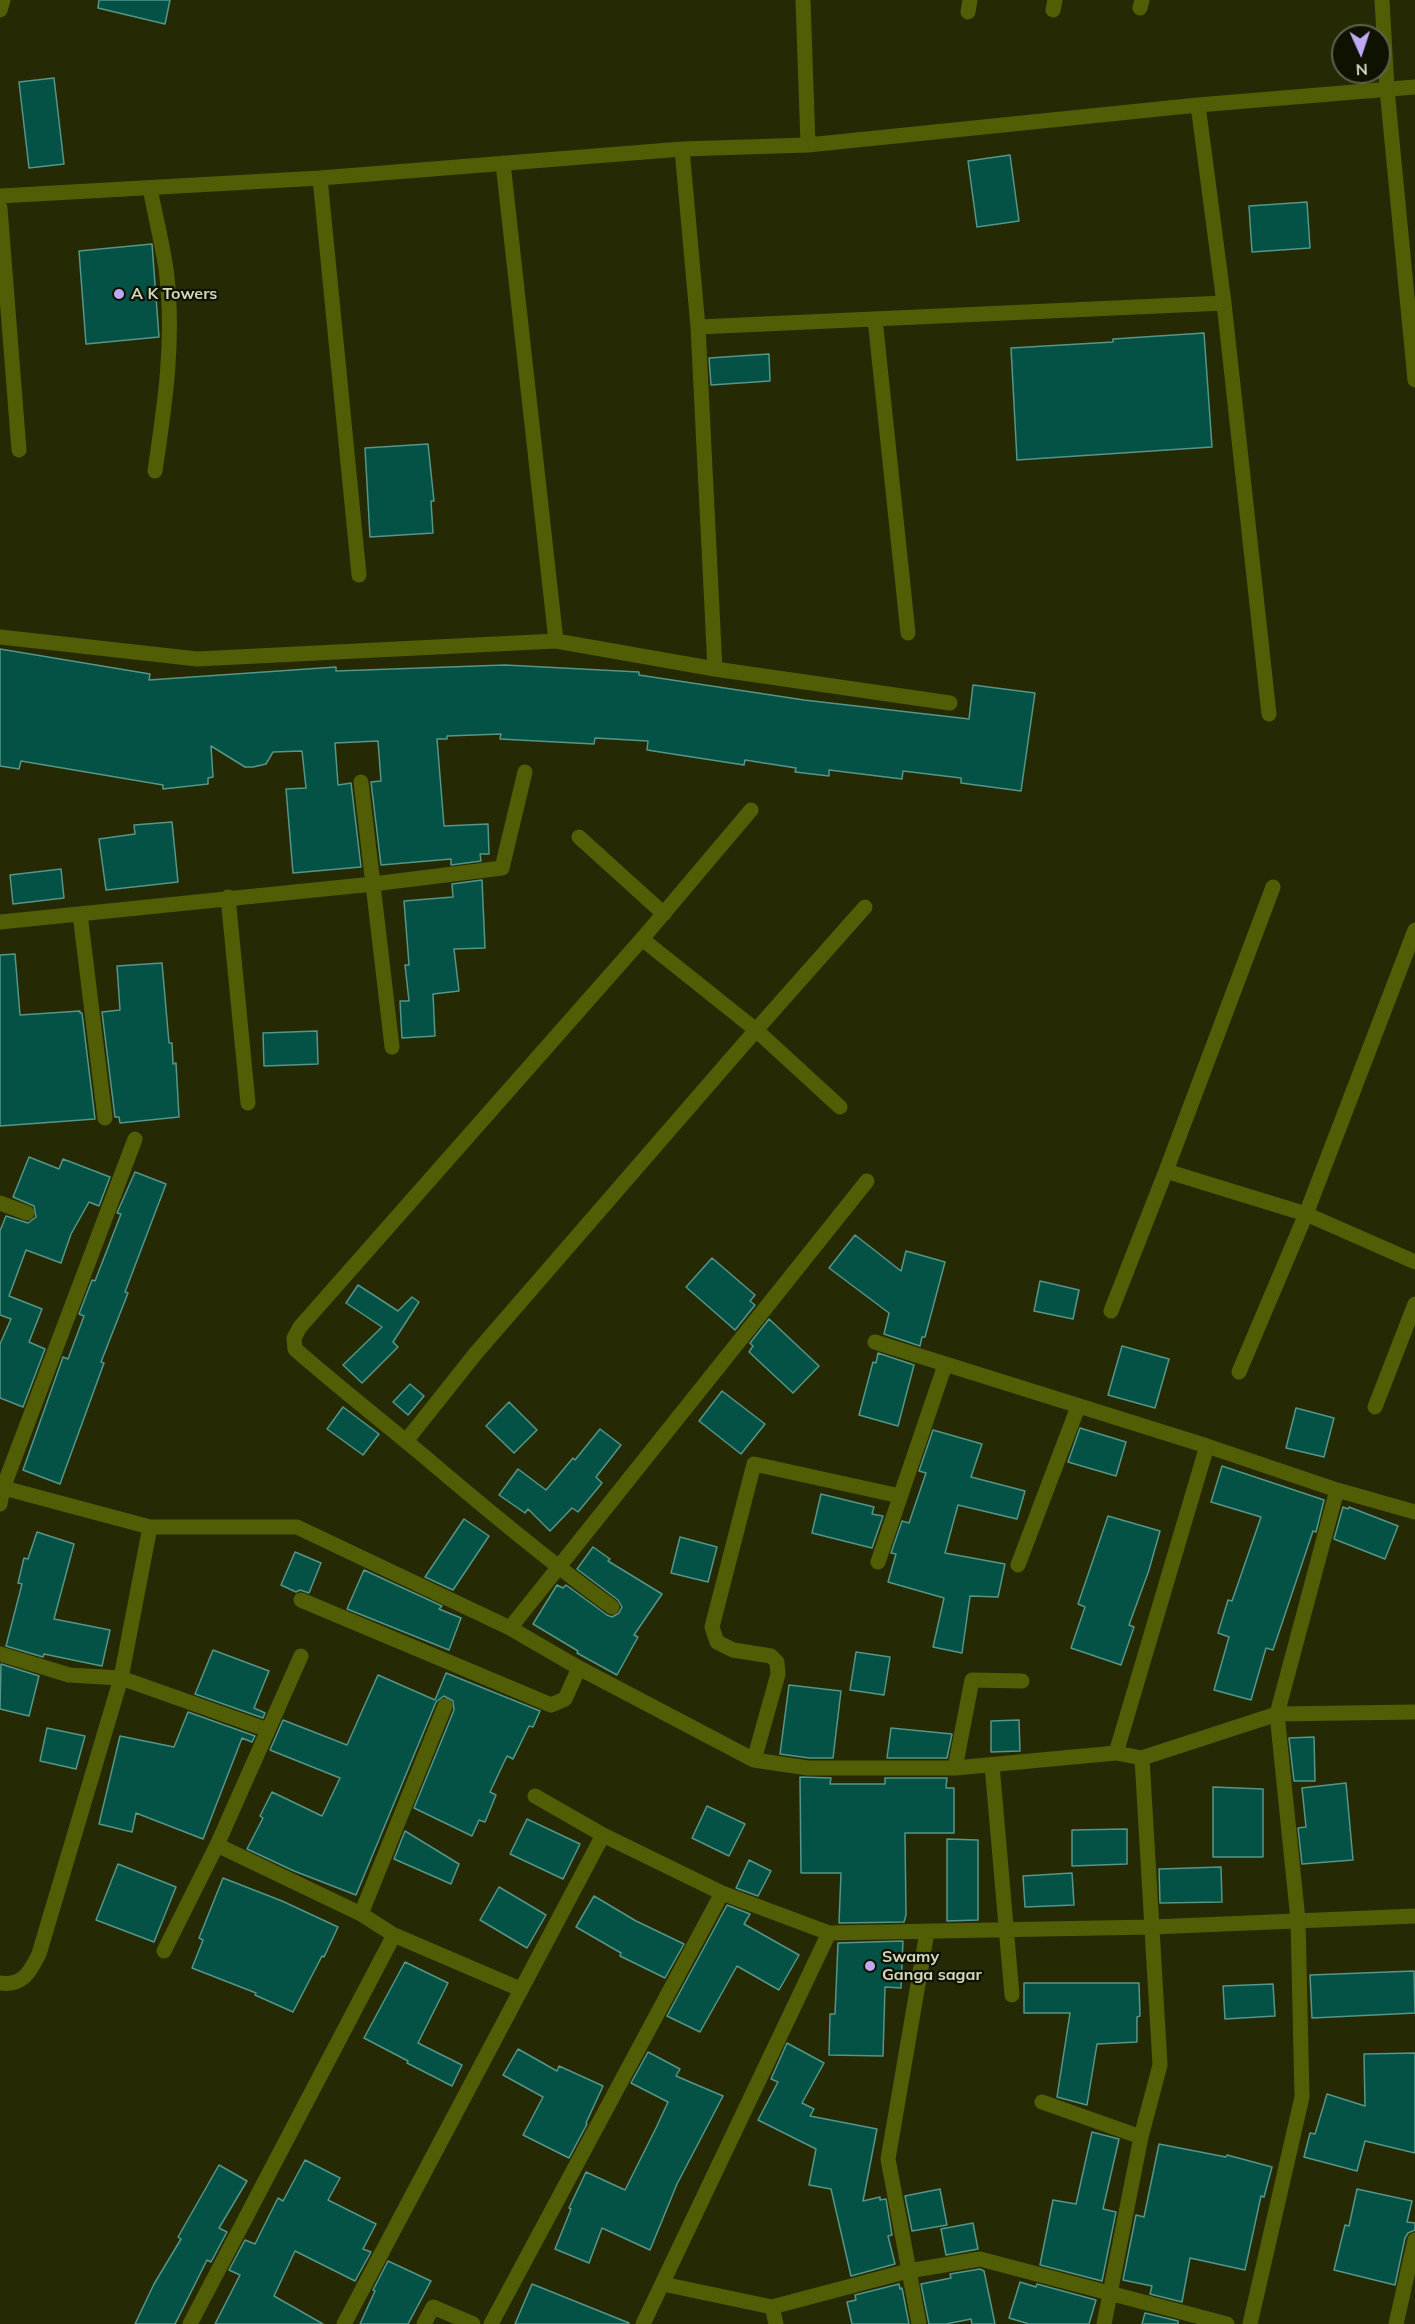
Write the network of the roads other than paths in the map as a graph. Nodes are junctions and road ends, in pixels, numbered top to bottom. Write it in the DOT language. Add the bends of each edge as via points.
graph roads {
  1 [pos="3,0"];
  2 [pos="803,0"];
  3 [pos="1382,0"];
  4 [pos="0,10"];
  5 [pos="1415,87"];
  6 [pos="1387,89"];
  7 [pos="1198,105"];
  8 [pos="808,145"];
  9 [pos="682,149"];
  10 [pos="503,163"];
  11 [pos="320,178"];
  12 [pos="150,188"];
  13 [pos="0,196"];
  14 [pos="0,208"];
  15 [pos="1224,303"];
  16 [pos="874,319"];
  17 [pos="698,327"];
  18 [pos="1415,380"];
  19 [pos="19,450"];
  20 [pos="155,471"];
  21 [pos="359,575"];
  22 [pos="908,633"];
  23 [pos="0,637"];
  24 [pos="556,641"];
  25 [pos="715,669"];
  26 [pos="950,703"];
  27 [pos="1269,714"];
  28 [pos="525,772"];
  29 [pos="361,782"];
  30 [pos="752,810"];
  31 [pos="579,837"];
  32 [pos="372,884"];
  33 [pos="1273,887"];
  34 [pos="228,897"];
  35 [pos="865,907"];
  36 [pos="80,914"];
  37 [pos="663,914"];
  38 [pos="0,922"];
  39 [pos="1415,930"];
  40 [pos="642,939"];
  41 [pos="756,1030"];
  42 [pos="392,1047"];
  43 [pos="248,1103"];
  44 [pos="840,1107"];
  45 [pos="105,1118"];
  46 [pos="135,1140"];
  47 [pos="1166,1171"];
  48 [pos="867,1181"];
  49 [pos="0,1203"];
  50 [pos="27,1213"];
  51 [pos="1306,1214"];
  52 [pos="1415,1262"];
  53 [pos="1415,1304"];
  54 [pos="1111,1311"];
  55 [pos="875,1342"];
  56 [pos="945,1365"];
  57 [pos="1239,1372"];
  58 [pos="1078,1407"];
  59 [pos="1375,1407"];
  60 [pos="406,1441"];
  61 [pos="1207,1446"];
  62 [pos="2,1487"];
  63 [pos="1337,1490"];
  64 [pos="900,1496"];
  65 [pos="0,1504"];
  66 [pos="1415,1512"];
  67 [pos="150,1527"];
  68 [pos="878,1562"];
  69 [pos="1018,1565"];
  70 [pos="557,1568"];
  71 [pos="302,1600"];
  72 [pos="612,1607"];
  73 [pos="510,1628"];
  74 [pos="0,1654"];
  75 [pos="301,1656"];
  76 [pos="579,1668"];
  77 [pos="121,1678"];
  78 [pos="1022,1681"];
  79 [pos="445,1706"];
  80 [pos="1415,1712"];
  81 [pos="1277,1714"];
  82 [pos="268,1730"];
  83 [pos="1116,1753"];
  84 [pos="1142,1758"];
  85 [pos="754,1760"];
  86 [pos="992,1765"];
  87 [pos="955,1768"];
  88 [pos="535,1796"];
  89 [pos="603,1835"];
  90 [pos="218,1845"];
  91 [pos="722,1893"];
  92 [pos="361,1914"];
  93 [pos="1415,1916"];
  94 [pos="1298,1920"];
  95 [pos="1152,1928"];
  96 [pos="1005,1930"];
  97 [pos="927,1932"];
  98 [pos="829,1933"];
  99 [pos="394,1935"];
  100 [pos="164,1951"];
  101 [pos="0,1983"];
  102 [pos="520,1989"];
  103 [pos="1012,1995"];
  104 [pos="1042,2102"];
  105 [pos="1141,2137"];
  106 [pos="1415,2240"];
  107 [pos="908,2271"];
  108 [pos="663,2284"];
  109 [pos="1110,2292"];
  110 [pos="772,2307"];
  111 [pos="190,2324"];
  112 [pos="344,2324"];
  113 [pos="424,2324"];
  114 [pos="473,2324"];
  115 [pos="492,2324"];
  116 [pos="643,2324"];
  117 [pos="776,2324"];
  118 [pos="919,2324"];
  119 [pos="1104,2324"];
  120 [pos="1227,2324"];
  121 [pos="1250,2324"];
  122 [pos="1396,2324"];
  1 -- 4 [label="street"];
  2 -- 8 [label="street"];
  3 -- 6 [label="street"];
  5 -- 6 [label="street"];
  6 -- 7 [label="street"];
  6 -- 18 [label="street"];
  7 -- 8 [label="street"];
  7 -- 15 [label="street"];
  8 -- 9 [label="street"];
  9 -- 10 [label="street"];
  9 -- 17 [label="street"];
  10 -- 11 [label="street"];
  10 -- 24 [label="street"];
  11 -- 12 [label="street"];
  11 -- 21 [label="street"];
  12 -- 13 [label="street"];
  12 -- 20 [label="street" via="166,269 169,307 169,360"];
  14 -- 19 [label="street"];
  15 -- 16 [label="street"];
  15 -- 27 [label="street"];
  16 -- 17 [label="street"];
  16 -- 22 [label="street"];
  17 -- 25 [label="street"];
  23 -- 24 [label="street" via="197,659"];
  24 -- 25 [label="street"];
  25 -- 26 [label="street"];
  28 -- 32 [label="street" via="502,868"];
  29 -- 32 [label="street"];
  30 -- 37 [label="street"];
  31 -- 37 [label="street"];
  32 -- 34 [label="street"];
  32 -- 42 [label="street"];
  33 -- 47 [label="street"];
  34 -- 36 [label="street"];
  34 -- 43 [label="street"];
  35 -- 41 [label="street"];
  36 -- 38 [label="street"];
  36 -- 45 [label="street"];
  37 -- 40 [label="street"];
  39 -- 51 [label="street"];
  40 -- 41 [label="street"];
  40 -- 60 [label="street" via="294,1338 295,1349"];
  41 -- 44 [label="street"];
  41 -- 60 [label="street" via="476,1353"];
  46 -- 62 [label="street"];
  47 -- 51 [label="street"];
  47 -- 54 [label="street"];
  48 -- 70 [label="street"];
  49 -- 50 [label="street"];
  51 -- 52 [label="street"];
  51 -- 57 [label="street"];
  53 -- 59 [label="street"];
  55 -- 56 [label="street"];
  56 -- 58 [label="street"];
  56 -- 64 [label="street"];
  58 -- 61 [label="street"];
  58 -- 69 [label="street"];
  60 -- 70 [label="street"];
  61 -- 63 [label="street"];
  61 -- 83 [label="street"];
  62 -- 65 [label="street"];
  62 -- 67 [label="street"];
  63 -- 66 [label="street"];
  63 -- 81 [label="street"];
  64 -- 68 [label="street"];
  64 -- 85 [label="street" via="754,1464 712,1627 717,1642 733,1650 771,1656 777,1662 778,1674"];
  67 -- 73 [label="street" via="297,1527"];
  67 -- 77 [label="street"];
  70 -- 72 [label="street"];
  70 -- 73 [label="street"];
  71 -- 76 [label="street" via="551,1705 565,1699"];
  73 -- 76 [label="street"];
  74 -- 77 [label="street" via="69,1675"];
  75 -- 82 [label="street"];
  76 -- 85 [label="street"];
  77 -- 82 [label="street"];
  77 -- 101 [label="street" via="39,1954 20,1982"];
  78 -- 87 [label="street" via="972,1680"];
  79 -- 92 [label="street"];
  80 -- 81 [label="street"];
  81 -- 84 [label="street"];
  81 -- 94 [label="street"];
  82 -- 90 [label="street"];
  83 -- 84 [label="street"];
  83 -- 86 [label="street"];
  84 -- 95 [label="street"];
  85 -- 87 [label="street" via="808,1768"];
  86 -- 87 [label="street"];
  86 -- 96 [label="street"];
  88 -- 89 [label="street"];
  89 -- 91 [label="street"];
  89 -- 102 [label="street"];
  90 -- 92 [label="street"];
  90 -- 100 [label="street"];
  91 -- 98 [label="street"];
  91 -- 115 [label="street"];
  92 -- 99 [label="street"];
  93 -- 94 [label="street"];
  94 -- 95 [label="street"];
  94 -- 121 [label="street" via="1302,2097"];
  95 -- 96 [label="street"];
  95 -- 105 [label="street" via="1160,2066"];
  96 -- 97 [label="street"];
  96 -- 103 [label="street"];
  97 -- 98 [label="street"];
  97 -- 107 [label="street" via="888,2159"];
  98 -- 108 [label="street"];
  99 -- 102 [label="street"];
  99 -- 111 [label="street"];
  102 -- 112 [label="street"];
  104 -- 105 [label="street"];
  105 -- 109 [label="street"];
  106 -- 122 [label="street"];
  107 -- 109 [label="street" via="980,2259"];
  107 -- 110 [label="street"];
  107 -- 118 [label="street"];
  108 -- 110 [label="street"];
  108 -- 116 [label="street"];
  109 -- 119 [label="street"];
  109 -- 120 [label="street"];
  110 -- 117 [label="street"];
  113 -- 114 [label="street" via="433,2307"];
}
